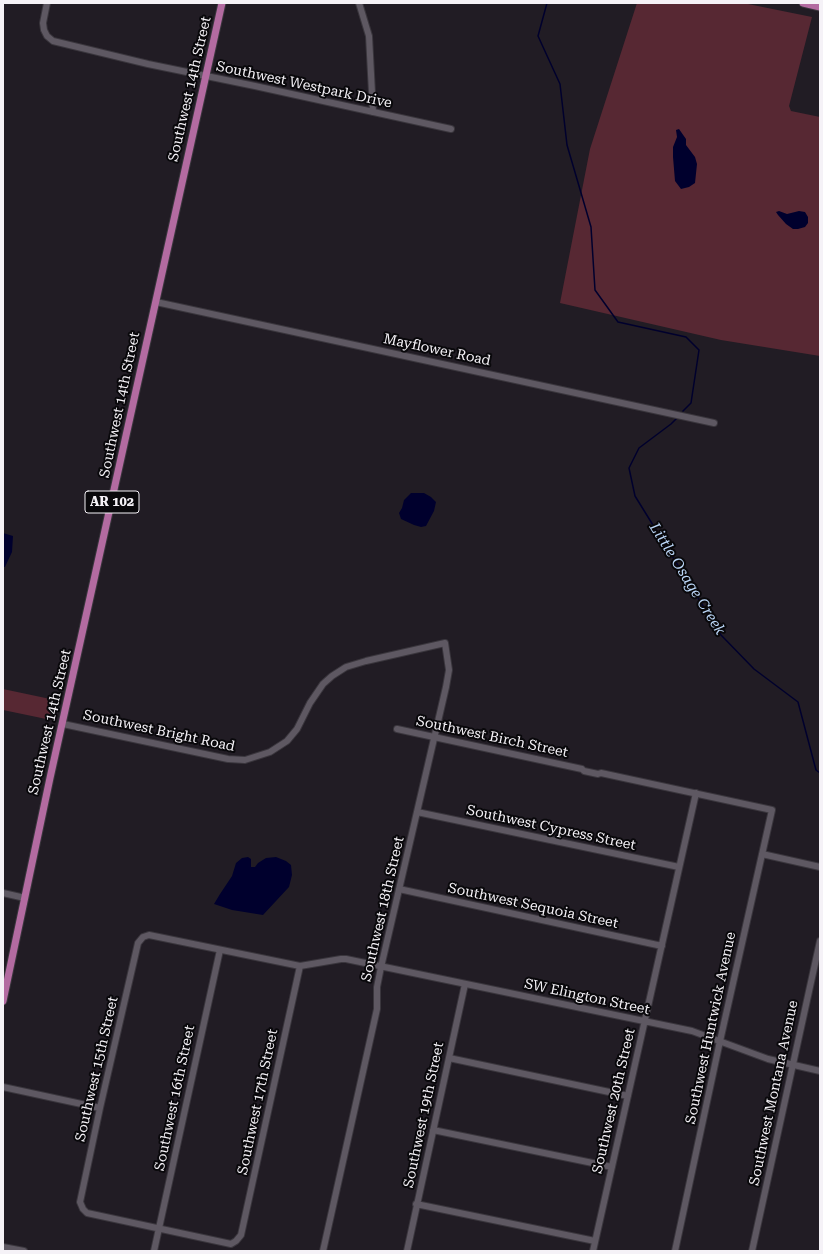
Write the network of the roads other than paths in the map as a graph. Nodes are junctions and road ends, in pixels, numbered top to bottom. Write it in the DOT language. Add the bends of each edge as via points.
graph roads {
  1 [pos="47,3"];
  2 [pos="222,3"];
  3 [pos="359,3"];
  4 [pos="803,3"];
  5 [pos="820,6"];
  6 [pos="206,76"];
  7 [pos="373,112"];
  8 [pos="451,129"];
  9 [pos="156,302"];
  10 [pos="714,423"];
  11 [pos="445,643"];
  12 [pos="63,724"];
  13 [pos="398,729"];
  14 [pos="434,737"];
  15 [pos="696,793"];
  16 [pos="772,810"];
  17 [pos="417,812"];
  18 [pos="762,854"];
  19 [pos="679,867"];
  20 [pos="820,867"];
  21 [pos="399,889"];
  22 [pos="3,893"];
  23 [pos="25,898"];
  24 [pos="820,941"];
  25 [pos="662,946"];
  26 [pos="220,950"];
  27 [pos="300,966"];
  28 [pos="381,967"];
  29 [pos="464,984"];
  30 [pos="3,1001"];
  31 [pos="645,1021"];
  32 [pos="720,1041"];
  33 [pos="449,1058"];
  34 [pos="793,1065"];
  35 [pos="820,1071"];
  36 [pos="3,1087"];
  37 [pos="628,1096"];
  38 [pos="100,1108"];
  39 [pos="433,1130"];
  40 [pos="612,1168"];
  41 [pos="416,1204"];
  42 [pos="158,1229"];
  43 [pos="596,1241"];
  44 [pos="3,1247"];
  45 [pos="24,1251"];
  46 [pos="154,1251"];
  47 [pos="323,1251"];
  48 [pos="407,1251"];
  49 [pos="593,1251"];
  50 [pos="675,1251"];
  51 [pos="752,1251"];
  1 -- 6 [label="street, Southwest Westpark Drive" via="44,30 53,41"];
  2 -- 6 [label="main road, Southwest 14th Street / AR 102"];
  3 -- 7 [label="street" via="369,36"];
  4 -- 5 [label="main road"];
  6 -- 7 [label="street, Southwest Westpark Drive"];
  6 -- 9 [label="main road, Southwest 14th Street / AR 102"];
  7 -- 8 [label="street, Southwest Westpark Drive"];
  9 -- 10 [label="street, Mayflower Road"];
  9 -- 12 [label="main road, Southwest 14th Street / AR 102"];
  11 -- 12 [label="street, Southwest Bright Road" via="346,667 323,684 297,729 287,741 270,752 245,760 228,759"];
  11 -- 14 [label="street, Southwest 18th Street" via="449,670"];
  12 -- 23 [label="main road, Southwest 14th Street / AR 102"];
  13 -- 14 [label="street, Southwest Birch Street"];
  14 -- 15 [label="street, Southwest Birch Street" via="582,769 585,767 599,770 601,773"];
  14 -- 17 [label="street, Southwest 18th Street"];
  15 -- 16 [label="street, Southwest Birch Street"];
  15 -- 19 [label="street, Southwest 20th Street"];
  16 -- 18 [label="street, Southwest Huntwick Avenue"];
  17 -- 19 [label="street, Southwest Cypress Street"];
  17 -- 21 [label="street, Southwest 18th Street"];
  18 -- 20 [label="street"];
  18 -- 32 [label="street, Southwest Huntwick Avenue"];
  19 -- 25 [label="street, Southwest 20th Street"];
  21 -- 25 [label="street, Southwest Sequoia Street"];
  21 -- 28 [label="street, Southwest 18th Street"];
  22 -- 23 [label="street"];
  23 -- 30 [label="main road, Southwest 14th Street / AR 102"];
  24 -- 34 [label="street, Southwest Montana Avenue"];
  25 -- 31 [label="street, Southwest 20th Street"];
  26 -- 27 [label="street"];
  26 -- 38 [label="street, Southwest 15th Street" via="149,935 138,943"];
  26 -- 42 [label="street, Southwest 16th Street"];
  27 -- 28 [label="street, SW Elington Street" via="346,959"];
  27 -- 42 [label="street, Southwest 17th Street" via="241,1235 231,1244"];
  28 -- 29 [label="street, SW Elington Street"];
  28 -- 47 [label="street, Southwest 18th Street" via="377,987 377,1009"];
  29 -- 31 [label="street, SW Elington Street"];
  29 -- 33 [label="street, Southwest 19th Street"];
  31 -- 32 [label="street, SW Elington Street" via="692,1031"];
  31 -- 37 [label="street, Southwest 20th Street"];
  32 -- 34 [label="street, SW Elington Street" via="768,1059"];
  32 -- 50 [label="street, Southwest Huntwick Avenue"];
  33 -- 37 [label="street"];
  33 -- 39 [label="street, Southwest 19th Street"];
  34 -- 35 [label="street, SW Elington Street"];
  34 -- 51 [label="street, Southwest Montana Avenue"];
  36 -- 38 [label="street"];
  37 -- 40 [label="street, Southwest 20th Street"];
  38 -- 42 [label="street, Southwest 15th Street" via="80,1202 82,1209 87,1213"];
  39 -- 40 [label="street"];
  39 -- 41 [label="street, Southwest 19th Street"];
  40 -- 43 [label="street, Southwest 20th Street"];
  41 -- 43 [label="street"];
  41 -- 48 [label="street, Southwest 19th Street"];
  42 -- 46 [label="street, Southwest 16th Street"];
  43 -- 49 [label="street, Southwest 20th Street"];
  44 -- 45 [label="street"];
}
